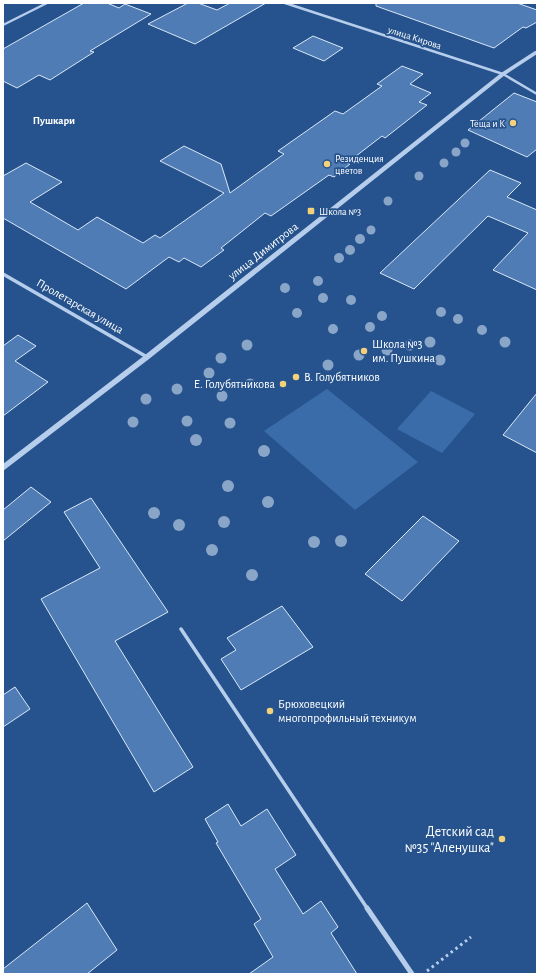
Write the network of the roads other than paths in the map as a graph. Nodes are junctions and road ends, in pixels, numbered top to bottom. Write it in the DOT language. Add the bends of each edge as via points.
graph roads {
  1 [pos="48,3"];
  2 [pos="285,3"];
  3 [pos="3,25"];
  4 [pos="537,52"];
  5 [pos="503,74"];
  6 [pos="537,94"];
  7 [pos="3,274"];
  8 [pos="147,357"];
  9 [pos="3,468"];
  10 [pos="181,629"];
  11 [pos="367,908"];
  12 [pos="412,974"];
  1 -- 3 [label="street"];
  2 -- 5 [label="street, улица Кирова"];
  4 -- 5 [label="street, улица Димитрова"];
  5 -- 6 [label="street, улица Кирова"];
  5 -- 8 [label="street, улица Димитрова"];
  7 -- 8 [label="street, Пролетарская улица"];
  8 -- 9 [label="street, улица Димитрова"];
  10 -- 11 [label="lane"];
  11 -- 12 [label="street"];
}
